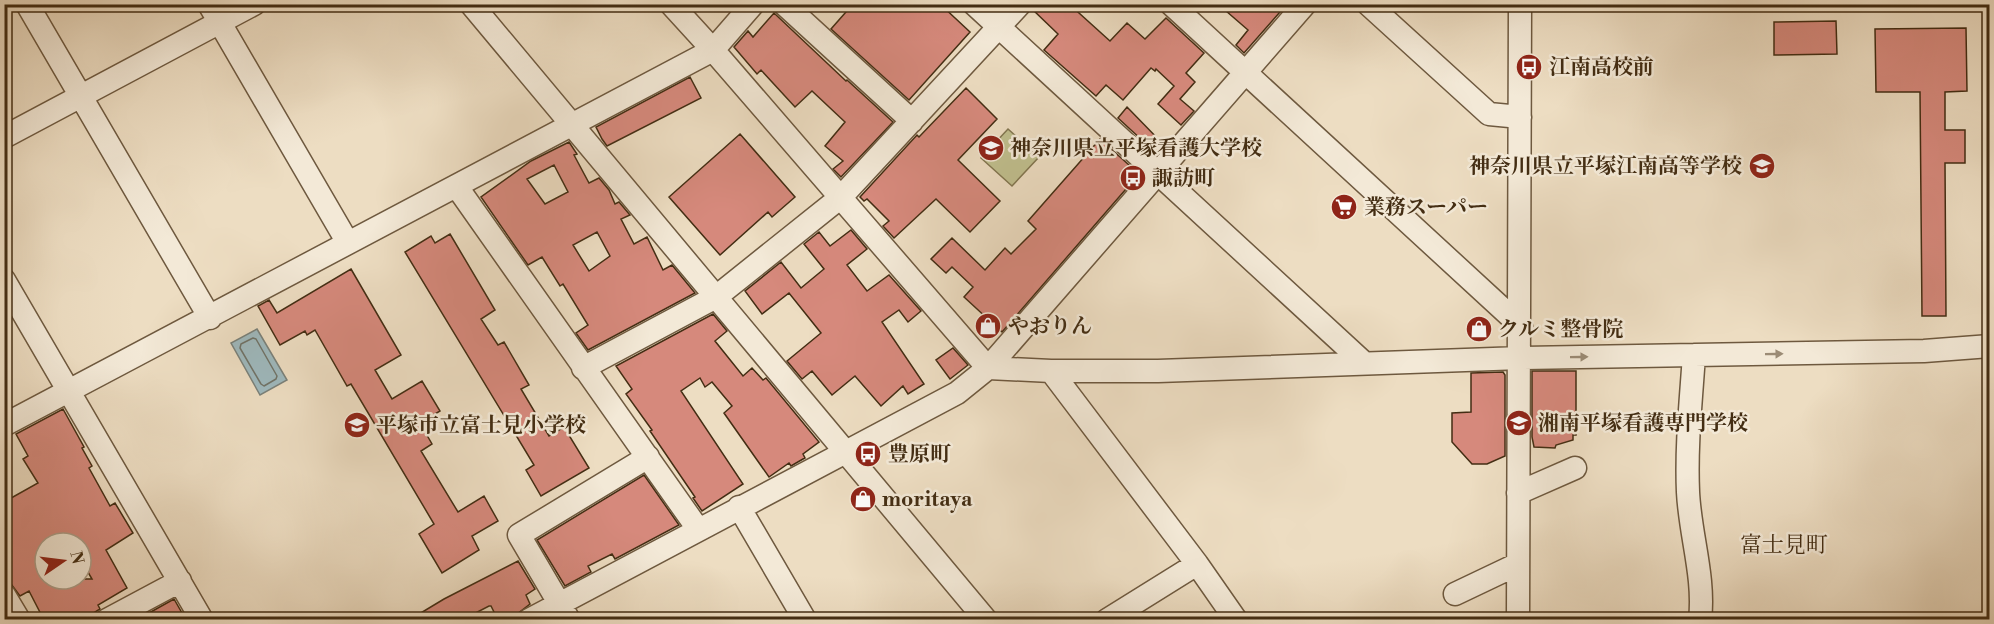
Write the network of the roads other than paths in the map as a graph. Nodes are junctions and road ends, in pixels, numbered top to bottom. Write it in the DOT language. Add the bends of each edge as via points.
graph roads {
  1 [pos="27,4"];
  2 [pos="255,4"];
  3 [pos="471,4"];
  4 [pos="671,4"];
  5 [pos="753,4"];
  6 [pos="784,4"];
  7 [pos="974,4"];
  8 [pos="1020,4"];
  9 [pos="1171,4"];
  10 [pos="1305,4"];
  11 [pos="1368,4"];
  12 [pos="1520,4"];
  13 [pos="214,14"];
  14 [pos="999,27"];
  15 [pos="713,50"];
  16 [pos="1245,72"];
  17 [pos="80,97"];
  18 [pos="1520,117"];
  19 [pos="912,121"];
  20 [pos="573,126"];
  21 [pos="4,137"];
  22 [pos="1157,173"];
  23 [pos="457,187"];
  24 [pos="841,197"];
  25 [pos="348,243"];
  26 [pos="4,280"];
  27 [pos="716,297"];
  28 [pos="210,318"];
  29 [pos="1521,326"];
  30 [pos="1989,346"];
  31 [pos="1694,355"];
  32 [pos="1521,358"];
  33 [pos="1363,362"];
  34 [pos="583,368"];
  35 [pos="988,368"];
  36 [pos="1052,371"];
  37 [pos="70,391"];
  38 [pos="4,425"];
  39 [pos="847,452"];
  40 [pos="648,457"];
  41 [pos="1575,468"];
  42 [pos="1518,493"];
  43 [pos="739,507"];
  44 [pos="698,529"];
  45 [pos="1197,564"];
  46 [pos="1518,564"];
  47 [pos="180,581"];
  48 [pos="1455,594"];
  49 [pos="4,595"];
  50 [pos="564,611"];
  51 [pos="19,620"];
  52 [pos="107,620"];
  53 [pos="202,620"];
  54 [pos="528,620"];
  55 [pos="805,620"];
  56 [pos="986,620"];
  57 [pos="1107,620"];
  58 [pos="1236,620"];
  59 [pos="1518,620"];
  60 [pos="1700,620"];
  1 -- 17 [label="street"];
  2 -- 13 [label="street"];
  3 -- 20 [label="street"];
  4 -- 15 [label="street"];
  5 -- 15 [label="street"];
  6 -- 19 [label="street"];
  7 -- 14 [label="street"];
  8 -- 14 [label="street"];
  9 -- 16 [label="street"];
  10 -- 16 [label="street"];
  11 -- 18 [label="street" via="1489,114"];
  12 -- 18 [label="street"];
  13 -- 17 [label="street"];
  13 -- 25 [label="street"];
  14 -- 19 [label="street"];
  14 -- 22 [label="street"];
  15 -- 20 [label="street"];
  15 -- 24 [label="street"];
  16 -- 22 [label="street"];
  16 -- 29 [label="street"];
  17 -- 21 [label="street"];
  17 -- 28 [label="street"];
  18 -- 29 [label="street"];
  19 -- 24 [label="street"];
  20 -- 23 [label="street"];
  20 -- 27 [label="street"];
  22 -- 33 [label="street"];
  22 -- 35 [label="street"];
  23 -- 25 [label="street"];
  23 -- 34 [label="street"];
  24 -- 27 [label="street"];
  24 -- 35 [label="street"];
  25 -- 28 [label="street"];
  26 -- 37 [label="street"];
  27 -- 34 [label="street"];
  27 -- 39 [label="street"];
  28 -- 37 [label="street"];
  29 -- 32 [label="street"];
  31 -- 30 [label="street, one-way" via="1924,351"];
  32 -- 31 [label="street, one-way"];
  31 -- 60 [label="street" via="1688,492 1702,587"];
  32 -- 33 [label="street"];
  32 -- 42 [label="street"];
  33 -- 36 [label="street" via="1158,371"];
  34 -- 40 [label="street"];
  35 -- 36 [label="street"];
  35 -- 39 [label="street" via="957,393"];
  36 -- 45 [label="street"];
  37 -- 38 [label="street"];
  37 -- 47 [label="street"];
  39 -- 43 [label="street"];
  39 -- 56 [label="street"];
  40 -- 44 [label="street"];
  40 -- 50 [label="street" via="519,535"];
  41 -- 42 [label="street"];
  42 -- 46 [label="street"];
  43 -- 44 [label="street"];
  43 -- 55 [label="street"];
  44 -- 50 [label="street"];
  45 -- 57 [label="street"];
  45 -- 58 [label="street"];
  46 -- 48 [label="street"];
  46 -- 59 [label="street"];
  47 -- 52 [label="street"];
  47 -- 53 [label="street"];
  49 -- 51 [label="street"];
  50 -- 54 [label="street"];
}
